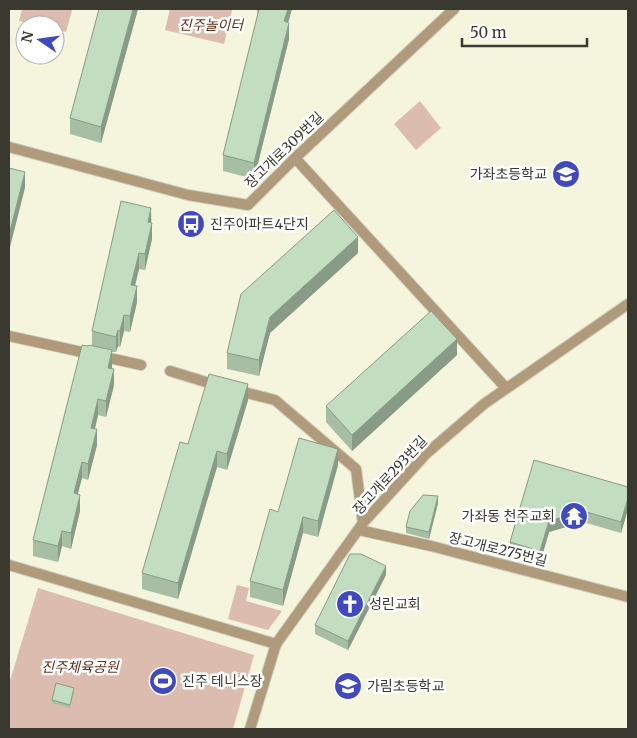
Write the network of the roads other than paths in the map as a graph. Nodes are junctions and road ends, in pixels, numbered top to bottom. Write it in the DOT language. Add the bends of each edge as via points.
graph roads {
  1 [pos="454,9"];
  2 [pos="9,147"];
  3 [pos="295,158"];
  4 [pos="628,304"];
  5 [pos="9,336"];
  6 [pos="142,365"];
  7 [pos="170,371"];
  8 [pos="506,388"];
  9 [pos="361,527"];
  10 [pos="9,566"];
  11 [pos="628,597"];
  12 [pos="276,644"];
  13 [pos="250,729"];
  1 -- 3 [label="street, 장고개로309번길"];
  2 -- 3 [label="street, 장고개로309번길" via="183,194 248,205"];
  3 -- 8 [label="street"];
  4 -- 8 [label="street, 장고개로293번길"];
  5 -- 6 [label="street"];
  7 -- 9 [label="street" via="275,400 356,469"];
  8 -- 9 [label="street, 장고개로293번길" via="426,454"];
  9 -- 11 [label="street, 장고개로275번길"];
  9 -- 12 [label="street, 장고개로293번길"];
  10 -- 12 [label="street"];
  12 -- 13 [label="street, 장고개로293번길"];
}
